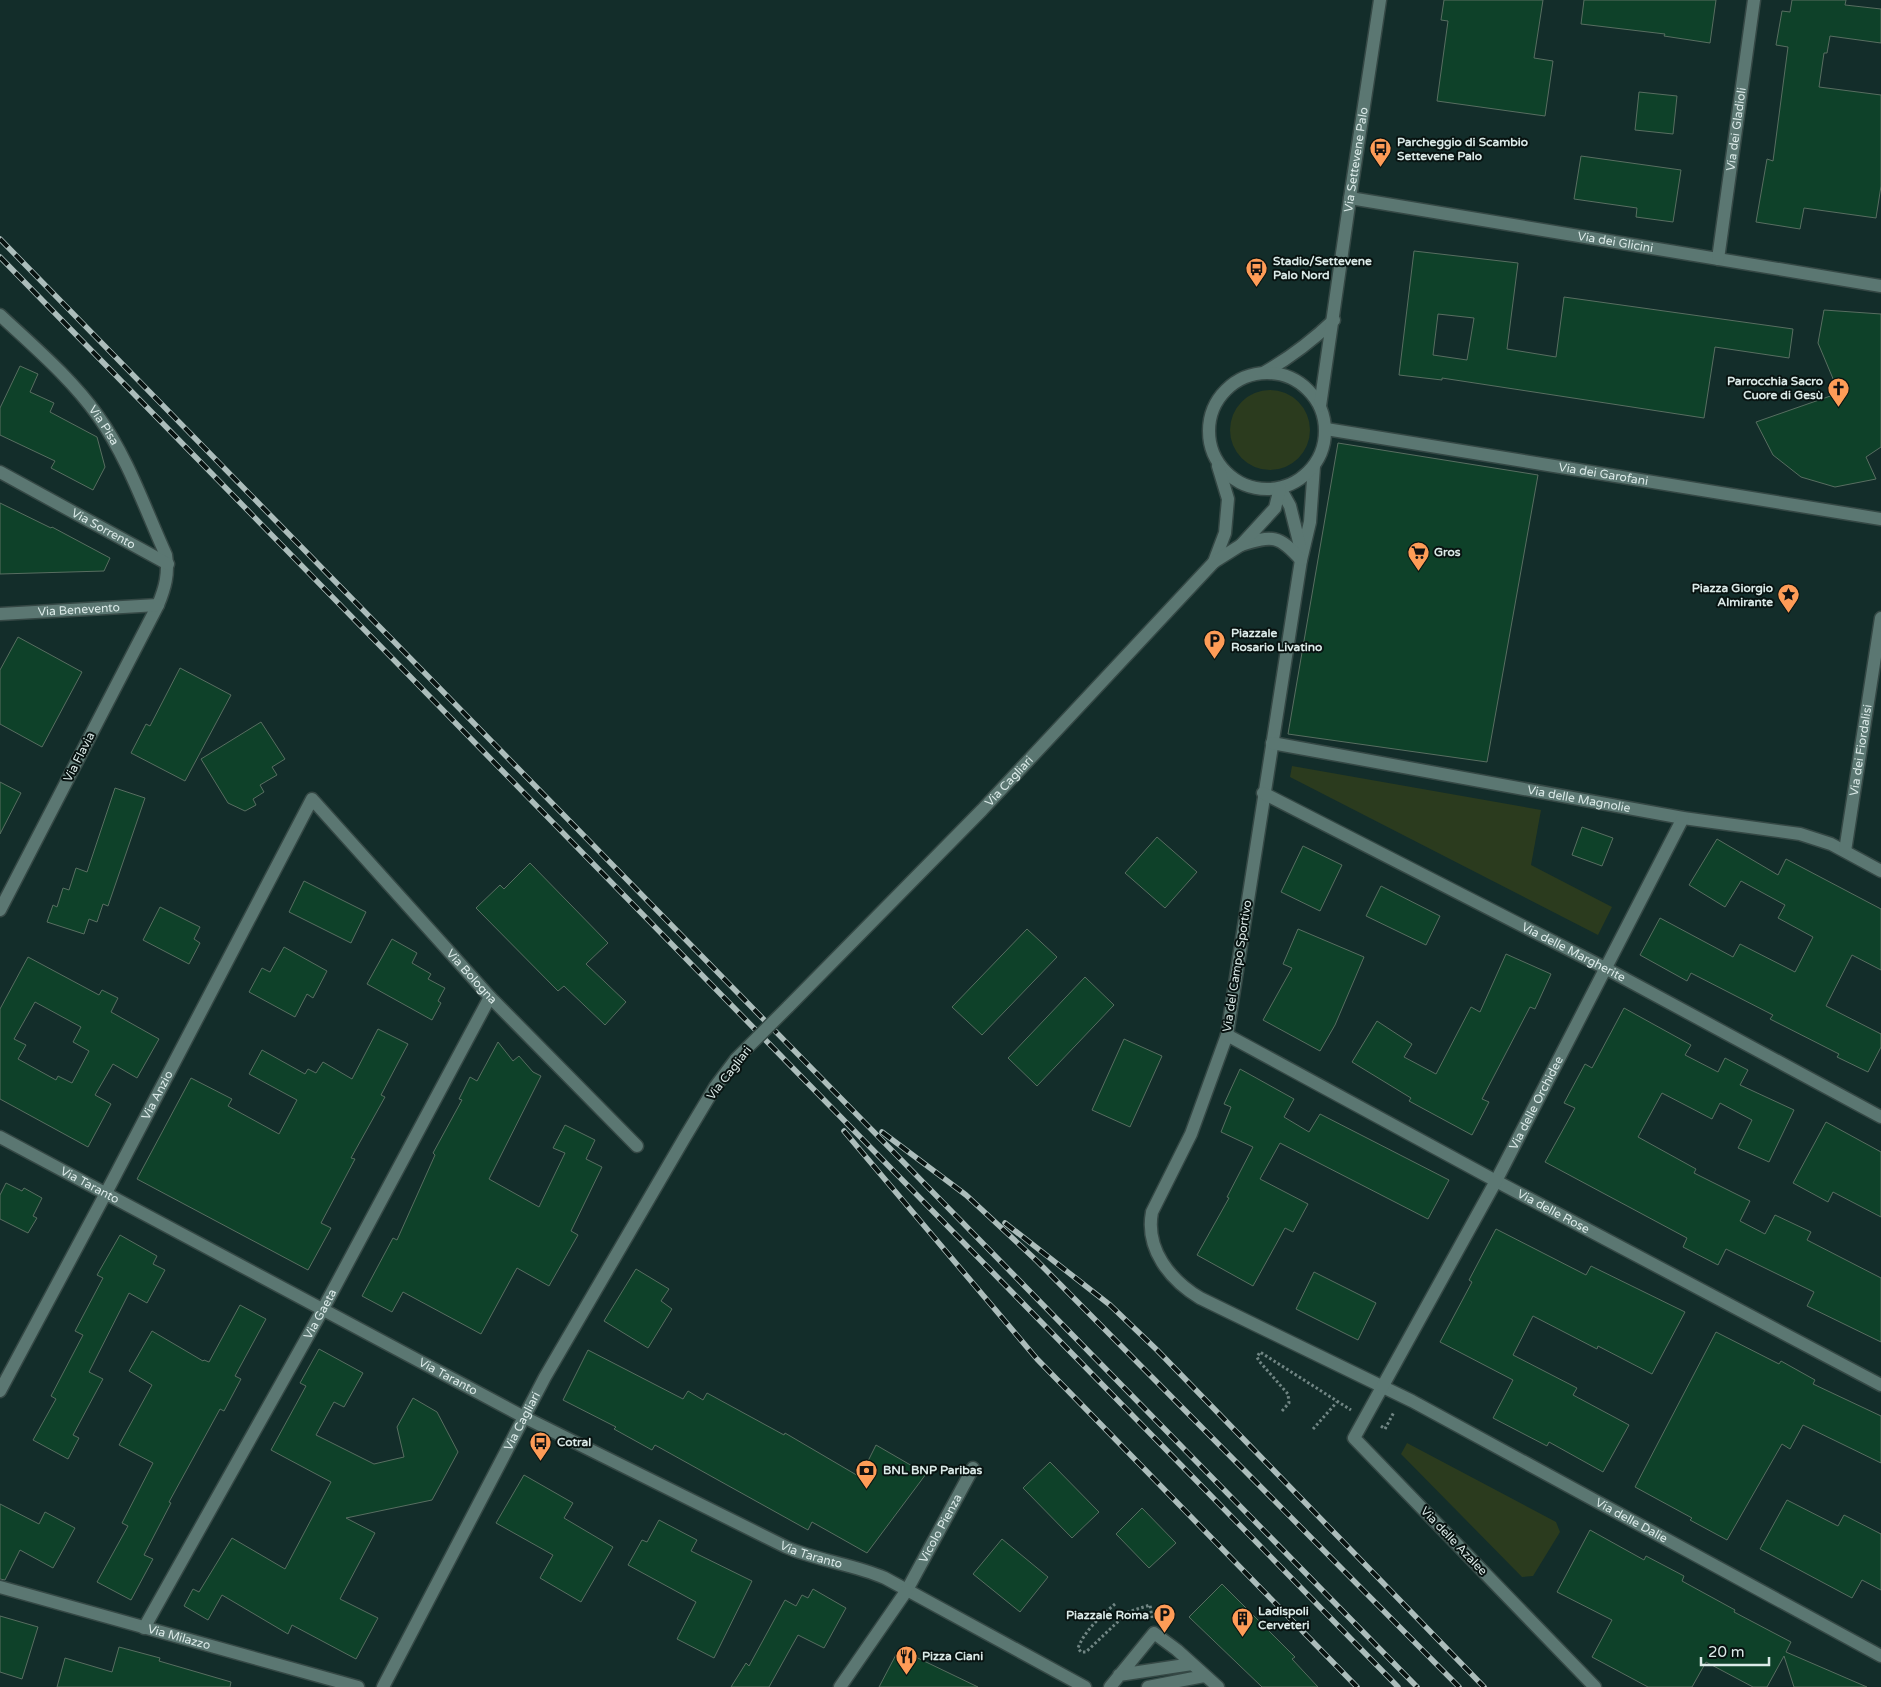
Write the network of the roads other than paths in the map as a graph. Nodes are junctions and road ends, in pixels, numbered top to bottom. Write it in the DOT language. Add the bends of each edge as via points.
graph roads {
  1 [pos="1379,0"];
  2 [pos="1754,0"];
  3 [pos="1350,198"];
  4 [pos="1718,259"];
  5 [pos="1881,286"];
  6 [pos="0,315"];
  7 [pos="1334,320"];
  8 [pos="1265,372"];
  9 [pos="1320,406"];
  10 [pos="1326,429"];
  11 [pos="1216,460"];
  12 [pos="1314,466"];
  13 [pos="0,472"];
  14 [pos="1280,488"];
  15 [pos="1881,519"];
  16 [pos="1241,544"];
  17 [pos="1301,556"];
  18 [pos="1214,562"];
  19 [pos="168,564"];
  20 [pos="158,605"];
  21 [pos="0,614"];
  22 [pos="1881,618"];
  23 [pos="1272,743"];
  24 [pos="1263,792"];
  25 [pos="312,799"];
  26 [pos="1684,818"];
  27 [pos="1846,851"];
  28 [pos="1881,871"];
  29 [pos="0,910"];
  30 [pos="1605,968"];
  31 [pos="490,998"];
  32 [pos="1227,1035"];
  33 [pos="1881,1118"];
  34 [pos="0,1137"];
  35 [pos="637,1146"];
  36 [pos="1496,1181"];
  37 [pos="106,1193"];
  38 [pos="322,1309"];
  39 [pos="1881,1385"];
  40 [pos="1382,1386"];
  41 [pos="0,1391"];
  42 [pos="524,1416"];
  43 [pos="972,1468"];
  44 [pos="0,1587"];
  45 [pos="908,1590"];
  46 [pos="144,1628"];
  47 [pos="1881,1656"];
  48 [pos="1192,1664"];
  49 [pos="1119,1676"];
  50 [pos="1204,1676"];
  51 [pos="358,1687"];
  52 [pos="384,1687"];
  53 [pos="840,1687"];
  54 [pos="1085,1687"];
  55 [pos="1110,1687"];
  56 [pos="1148,1687"];
  57 [pos="1218,1687"];
  58 [pos="1595,1687"];
  1 -- 3 [label="street, Via Settevene Palo"];
  2 -- 4 [label="street, Via dei Gladioli"];
  3 -- 4 [label="street, Via dei Glicini"];
  3 -- 7 [label="street, Via Settevene Palo"];
  4 -- 5 [label="street, Via dei Glicini"];
  6 -- 19 [label="street, Via Pisa" via="66,379 101,420 120,451"];
  7 -- 8 [label="street" via="1290,358"];
  7 -- 9 [label="street, Via Settevene Palo"];
  8 -- 9 [label="street" via="1282,374 1298,381"];
  8 -- 11 [label="street" via="1236,381 1215,404 1208,431"];
  9 -- 10 [label="street"];
  10 -- 12 [label="street" via="1323,449"];
  10 -- 15 [label="street, Via dei Garofani"];
  11 -- 14 [label="street" via="1228,475 1243,485"];
  11 -- 18 [label="street, Via Cagliari" via="1228,499 1225,533"];
  12 -- 14 [label="street" via="1293,484"];
  12 -- 17 [label="street, Via del Campo Sportivo" via="1310,522"];
  13 -- 19 [label="street, Via Sorrento"];
  14 -- 16 [label="street, Via Cagliari" via="1276,508"];
  14 -- 17 [label="street, Via del Campo Sportivo" via="1290,506"];
  16 -- 17 [label="street" via="1261,538 1276,538"];
  16 -- 18 [label="street, Via Cagliari"];
  17 -- 23 [label="street, Via del Campo Sportivo"];
  18 -- 42 [label="street, Via Cagliari, bridge" via="982,810 736,1059 715,1087 662,1176"];
  19 -- 20 [label="street" via="167,582"];
  20 -- 21 [label="street, Via Benevento"];
  20 -- 29 [label="street, Via Flavia"];
  22 -- 27 [label="street, Via dei Fiordalisi"];
  23 -- 24 [label="street, Via del Campo Sportivo"];
  23 -- 26 [label="street, Via delle Magnolie"];
  24 -- 30 [label="street, Via delle Margherite"];
  24 -- 32 [label="street, Via del Campo Sportivo"];
  25 -- 31 [label="street, Via Bologna"];
  25 -- 37 [label="street, Via Anzio"];
  26 -- 27 [label="street, Via delle Magnolie" via="1800,834"];
  26 -- 30 [label="street, Via delle Orchidee"];
  27 -- 28 [label="street, Via delle Magnolie"];
  30 -- 33 [label="street, Via delle Margherite"];
  30 -- 36 [label="street, Via delle Orchidee"];
  31 -- 35 [label="street, Via Bologna"];
  31 -- 38 [label="street, Via Gaeta"];
  32 -- 36 [label="street, Via delle Rose"];
  32 -- 40 [label="street, Via del Campo Sportivo" via="1192,1134 1152,1212 1150,1229 1154,1244 1172,1276 1192,1293"];
  34 -- 37 [label="street, Via Taranto"];
  36 -- 39 [label="street, Via delle Rose"];
  36 -- 40 [label="street, Via delle Orchidee"];
  37 -- 38 [label="street, Via Taranto"];
  37 -- 41 [label="street, Via Anzio"];
  38 -- 42 [label="street, Via Taranto"];
  38 -- 46 [label="street, Via Gaeta"];
  40 -- 47 [label="street, Via delle Dalie"];
  40 -- 58 [label="street, Via delle Azalee" via="1354,1438"];
  42 -- 45 [label="street, Via Taranto" via="786,1547 826,1562 874,1573"];
  42 -- 52 [label="street, Via Cagliari"];
  43 -- 45 [label="street, Vicolo Pienza"];
  44 -- 46 [label="street, Via Milazzo"];
  45 -- 53 [label="street, Vicolo Pienza"];
  45 -- 54 [label="street"];
  46 -- 51 [label="street, Via Milazzo"];
  48 -- 49 [label="street"];
  48 -- 49 [label="street" via="1154,1633"];
  48 -- 50 [label="street"];
  49 -- 55 [label="street"];
  50 -- 56 [label="street"];
  50 -- 57 [label="street"];
}
